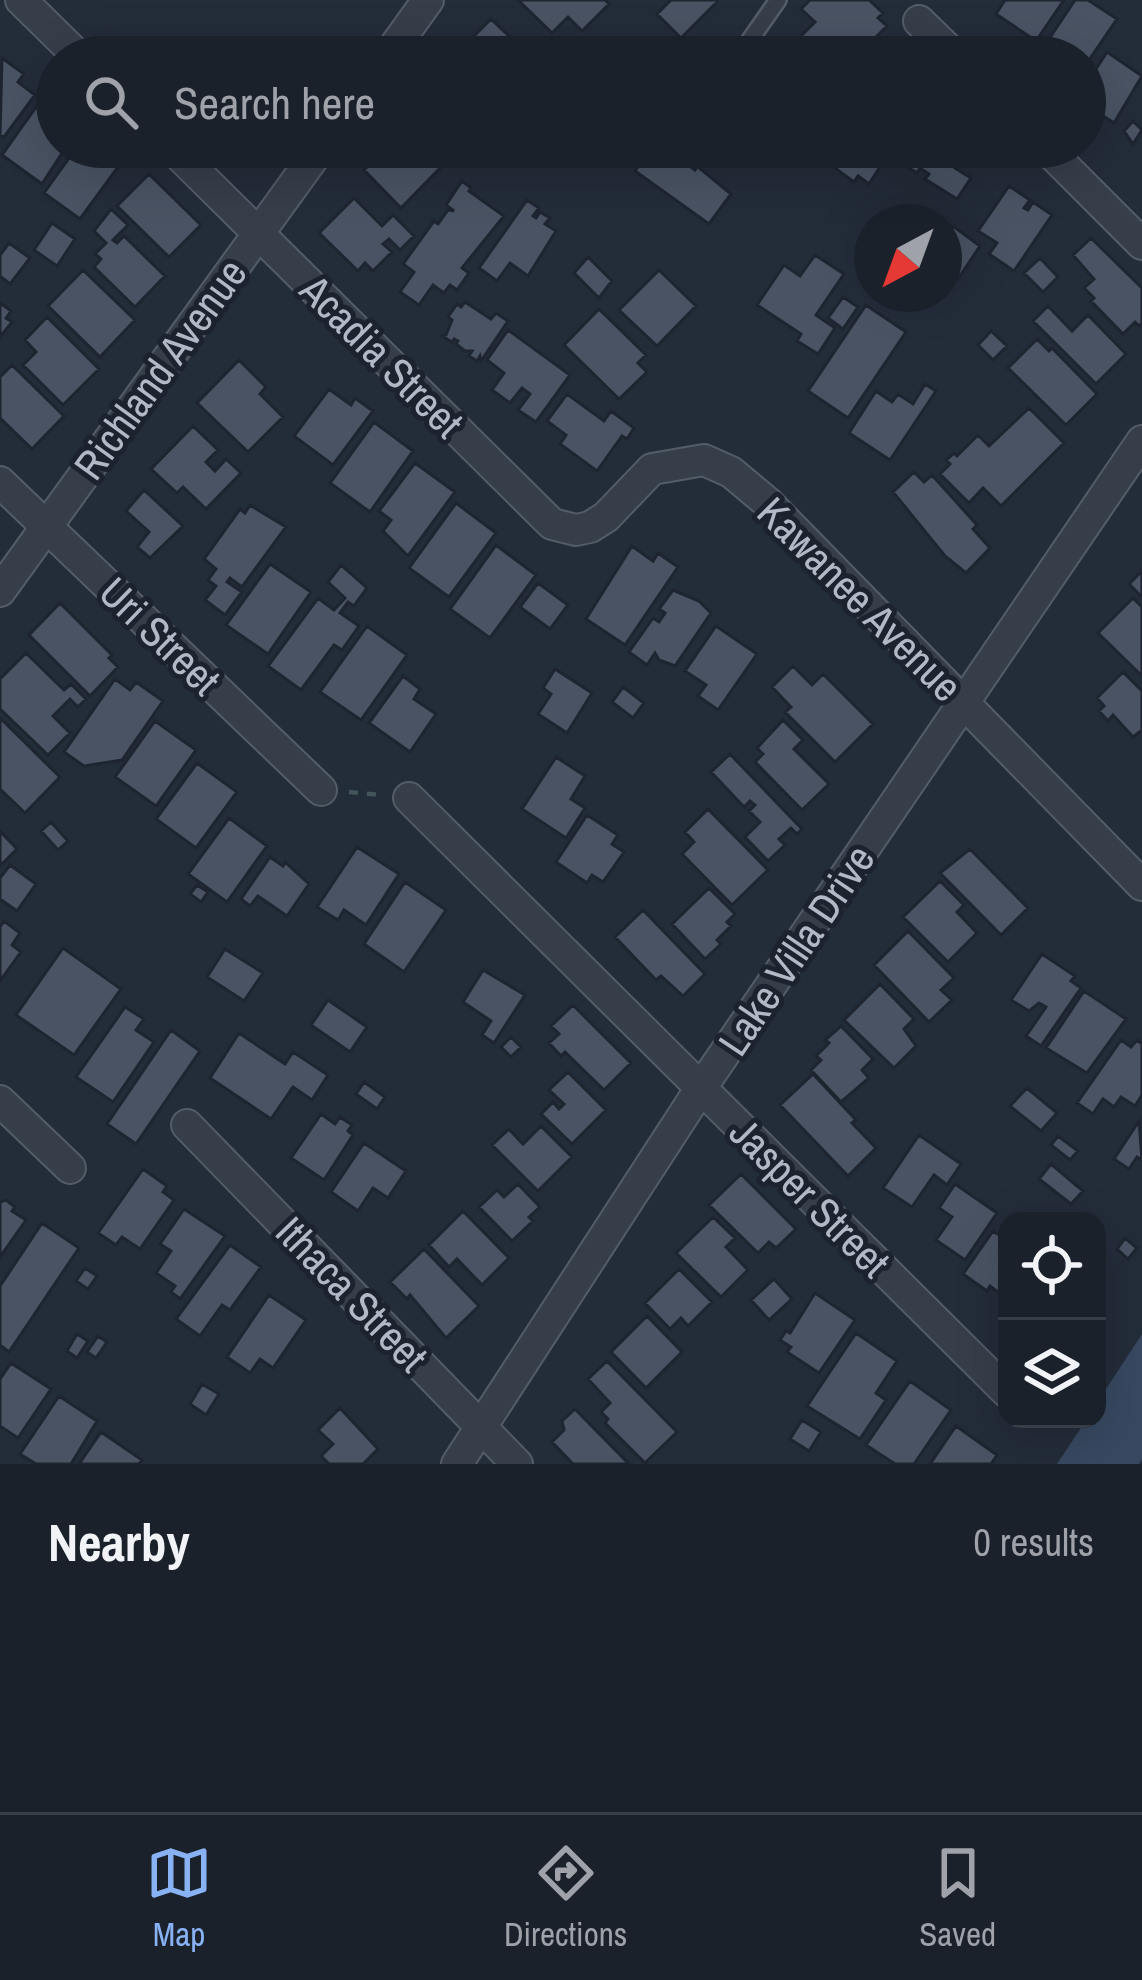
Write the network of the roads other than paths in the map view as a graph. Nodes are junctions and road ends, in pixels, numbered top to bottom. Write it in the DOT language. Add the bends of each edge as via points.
graph roads {
  1 [pos="21,0"];
  2 [pos="428,0"];
  3 [pos="778,0"];
  4 [pos="920,20"];
  5 [pos="58,36"];
  6 [pos="401,36"];
  7 [pos="753,36"];
  8 [pos="936,36"];
  9 [pos="191,168"];
  10 [pos="306,168"];
  11 [pos="1067,168"];
  12 [pos="258,233"];
  13 [pos="1142,244"];
  14 [pos="1142,441"];
  15 [pos="0,482"];
  16 [pos="542,514"];
  17 [pos="46,528"];
  18 [pos="0,591"];
  19 [pos="964,704"];
  20 [pos="321,790"];
  21 [pos="410,798"];
  22 [pos="1142,885"];
  23 [pos="701,1088"];
  24 [pos="0,1101"];
  25 [pos="187,1125"];
  26 [pos="70,1168"];
  27 [pos="998,1383"];
  28 [pos="482,1428"];
  29 [pos="457,1464"];
  30 [pos="517,1464"];
  1 -- 5 [label="street"];
  2 -- 6 [label="street"];
  3 -- 7 [label="lane"];
  4 -- 8 [label="street"];
  9 -- 12 [label="street, Acadia Street"];
  10 -- 12 [label="street, Richland Avenue"];
  11 -- 13 [label="street"];
  12 -- 16 [label="street, Acadia Street"];
  12 -- 17 [label="street, Richland Avenue"];
  14 -- 19 [label="street, Lake Villa Drive"];
  15 -- 17 [label="street, Uri Street"];
  16 -- 19 [label="street, Kawanee Avenue" via="552,524 590,527 652,469 704,460 731,472"];
  17 -- 18 [label="street, Richland Avenue"];
  17 -- 20 [label="street, Uri Street"];
  19 -- 22 [label="street, Kawanee Avenue"];
  19 -- 23 [label="street, Lake Villa Drive"];
  21 -- 23 [label="street, Jasper Street"];
  23 -- 27 [label="street, Jasper Street"];
  23 -- 28 [label="street, Lake Villa Drive"];
  24 -- 26 [label="street"];
  25 -- 28 [label="street, Ithaca Street"];
  28 -- 29 [label="street, Lake Villa Drive"];
  28 -- 30 [label="street, Ithaca Street"];
}
